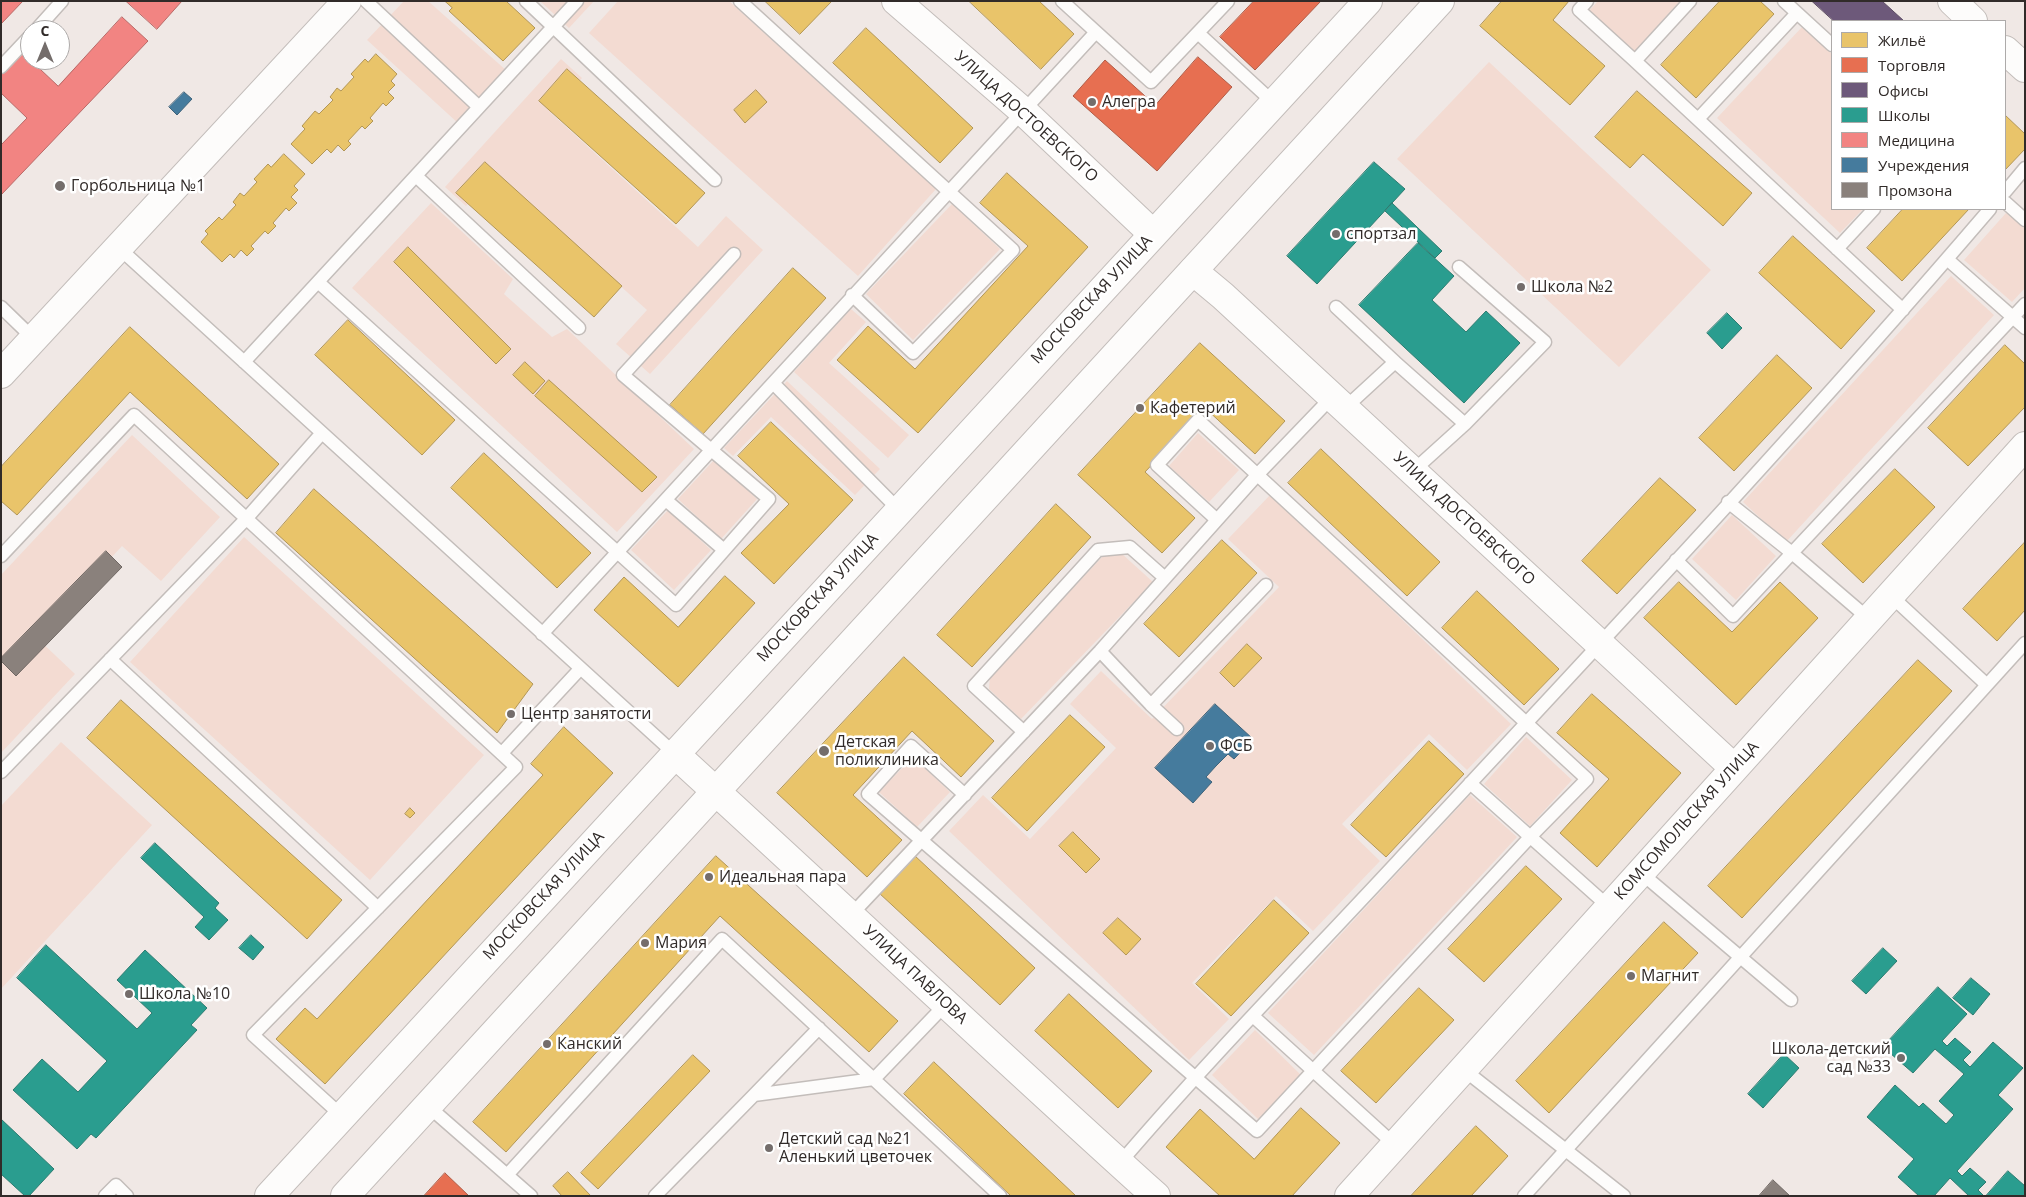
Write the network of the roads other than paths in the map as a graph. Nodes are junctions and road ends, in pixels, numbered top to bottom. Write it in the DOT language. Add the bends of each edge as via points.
graph roads {
  1 [pos="62,1"];
  2 [pos="347,1"];
  3 [pos="366,1"];
  4 [pos="526,1"];
  5 [pos="577,1"];
  6 [pos="740,1"];
  7 [pos="896,1"];
  8 [pos="1062,1"];
  9 [pos="1228,1"];
  10 [pos="1368,1"];
  11 [pos="1440,1"];
  12 [pos="1587,1"];
  13 [pos="1690,1"];
  14 [pos="1784,1"];
  15 [pos="1952,1"];
  16 [pos="1797,13"];
  17 [pos="45,20"];
  18 [pos="1973,20"];
  19 [pos="552,28"];
  20 [pos="1096,32"];
  21 [pos="1198,33"];
  22 [pos="1831,44"];
  23 [pos="20,47"];
  24 [pos="1635,61"];
  25 [pos="1,67"];
  26 [pos="1274,103"];
  27 [pos="480,107"];
  28 [pos="1024,112"];
  29 [pos="1698,120"];
  30 [pos="2025,168"];
  31 [pos="416,176"];
  32 [pos="715,180"];
  33 [pos="2006,191"];
  34 [pos="950,192"];
  35 [pos="2006,203"];
  36 [pos="1873,210"];
  37 [pos="1989,210"];
  38 [pos="2025,220"];
  39 [pos="1154,234"];
  40 [pos="119,248"];
  41 [pos="1837,249"];
  42 [pos="734,254"];
  43 [pos="1947,259"];
  44 [pos="1459,267"];
  45 [pos="1193,271"];
  46 [pos="318,282"];
  47 [pos="852,295"];
  48 [pos="2025,304"];
  49 [pos="1336,307"];
  50 [pos="1,308"];
  51 [pos="1903,310"];
  52 [pos="2012,317"];
  53 [pos="578,328"];
  54 [pos="2025,328"];
  55 [pos="34,338"];
  56 [pos="244,362"];
  57 [pos="1395,362"];
  58 [pos="1,374"];
  59 [pos="774,384"];
  60 [pos="1338,403"];
  61 [pos="1464,424"];
  62 [pos="321,434"];
  63 [pos="2025,446"];
  64 [pos="713,450"];
  65 [pos="1413,472"];
  66 [pos="1258,474"];
  67 [pos="666,501"];
  68 [pos="1728,502"];
  69 [pos="899,510"];
  70 [pos="246,519"];
  71 [pos="1217,520"];
  72 [pos="724,550"];
  73 [pos="1792,553"];
  74 [pos="618,554"];
  75 [pos="1,556"];
  76 [pos="1676,560"];
  77 [pos="1165,578"];
  78 [pos="1266,585"];
  79 [pos="1890,595"];
  80 [pos="1869,619"];
  81 [pos="542,634"];
  82 [pos="2025,643"];
  83 [pos="1600,644"];
  84 [pos="1100,651"];
  85 [pos="110,659"];
  86 [pos="580,670"];
  87 [pos="1987,685"];
  88 [pos="1152,704"];
  89 [pos="1526,723"];
  90 [pos="1177,729"];
  91 [pos="1024,732"];
  92 [pos="502,754"];
  93 [pos="675,754"];
  94 [pos="1734,768"];
  95 [pos="1,772"];
  96 [pos="1470,783"];
  97 [pos="716,792"];
  98 [pos="965,795"];
  99 [pos="1530,836"];
  100 [pos="922,841"];
  101 [pos="1640,872"];
  102 [pos="1609,907"];
  103 [pos="378,908"];
  104 [pos="852,915"];
  105 [pos="1740,958"];
  106 [pos="1790,1000"];
  107 [pos="946,1005"];
  108 [pos="1254,1016"];
  109 [pos="819,1028"];
  110 [pos="1463,1069"];
  111 [pos="1314,1070"];
  112 [pos="1196,1077"];
  113 [pos="874,1079"];
  114 [pos="754,1095"];
  115 [pos="428,1106"];
  116 [pos="342,1116"];
  117 [pos="1395,1145"];
  118 [pos="1566,1149"];
  119 [pos="1120,1163"];
  120 [pos="508,1174"];
  121 [pos="105,1196"];
  122 [pos="127,1196"];
  123 [pos="269,1196"];
  124 [pos="345,1196"];
  125 [pos="531,1196"];
  126 [pos="655,1196"];
  127 [pos="1000,1196"];
  128 [pos="1156,1196"];
  129 [pos="1349,1196"];
  130 [pos="1524,1196"];
  131 [pos="1624,1196"];
  1 -- 17 [label="lane"];
  2 -- 40 [label="street"];
  3 -- 27 [label="lane"];
  4 -- 19 [label="lane"];
  5 -- 19 [label="lane"];
  6 -- 34 [label="lane"];
  7 -- 28 [label="street, УЛИЦА ДОСТОЕВСКОГО"];
  8 -- 20 [label="lane"];
  9 -- 21 [label="lane"];
  10 -- 26 [label="street, МОСКОВСКАЯ УЛИЦА"];
  11 -- 45 [label="street"];
  12 -- 24 [label="lane" via="1579,10"];
  13 -- 24 [label="lane"];
  14 -- 16 [label="lane"];
  15 -- 18 [label="street"];
  16 -- 22 [label="lane"];
  16 -- 29 [label="lane"];
  19 -- 27 [label="lane"];
  19 -- 32 [label="lane"];
  20 -- 21 [label="lane" via="1151,82"];
  20 -- 28 [label="lane"];
  21 -- 26 [label="lane"];
  23 -- 25 [label="lane"];
  24 -- 29 [label="lane"];
  26 -- 39 [label="street, МОСКОВСКАЯ УЛИЦА"];
  27 -- 31 [label="lane"];
  28 -- 34 [label="lane"];
  28 -- 39 [label="street, УЛИЦА ДОСТОЕВСКОГО"];
  29 -- 41 [label="lane"];
  30 -- 33 [label="lane"];
  31 -- 46 [label="lane"];
  31 -- 53 [label="lane"];
  34 -- 47 [label="lane"];
  34 -- 47 [label="lane" via="1014,250 913,353"];
  35 -- 38 [label="lane"];
  36 -- 41 [label="lane"];
  37 -- 43 [label="lane"];
  39 -- 69 [label="street, МОСКОВСКАЯ УЛИЦА"];
  40 -- 55 [label="street"];
  40 -- 56 [label="lane"];
  41 -- 51 [label="lane"];
  42 -- 64 [label="lane" via="623,375"];
  43 -- 51 [label="lane"];
  43 -- 52 [label="lane"];
  44 -- 61 [label="lane" via="1545,342"];
  45 -- 60 [label="street, УЛИЦА ДОСТОЕВСКОГО"];
  45 -- 97 [label="street"];
  46 -- 56 [label="lane"];
  46 -- 74 [label="lane"];
  47 -- 59 [label="lane"];
  48 -- 52 [label="lane"];
  49 -- 57 [label="lane"];
  50 -- 55 [label="lane"];
  51 -- 68 [label="lane"];
  52 -- 54 [label="lane"];
  52 -- 73 [label="lane"];
  55 -- 58 [label="street"];
  56 -- 81 [label="lane"];
  57 -- 60 [label="lane"];
  57 -- 61 [label="lane"];
  59 -- 64 [label="lane"];
  59 -- 69 [label="lane"];
  60 -- 65 [label="street, УЛИЦА ДОСТОЕВСКОГО"];
  60 -- 66 [label="lane"];
  61 -- 65 [label="lane"];
  62 -- 70 [label="lane"];
  63 -- 79 [label="street, КОМСОМОЛЬСКАЯ УЛИЦА"];
  64 -- 67 [label="lane"];
  64 -- 72 [label="lane" via="769,499"];
  65 -- 83 [label="street, УЛИЦА ДОСТОЕВСКОГО"];
  66 -- 71 [label="lane"];
  66 -- 71 [label="lane" via="1198,420 1157,465"];
  66 -- 89 [label="lane"];
  67 -- 72 [label="lane"];
  67 -- 74 [label="lane"];
  68 -- 73 [label="lane"];
  68 -- 76 [label="lane"];
  69 -- 93 [label="street, МОСКОВСКАЯ УЛИЦА"];
  70 -- 75 [label="lane" via="134,415"];
  70 -- 85 [label="lane"];
  70 -- 92 [label="lane"];
  71 -- 77 [label="lane"];
  72 -- 74 [label="lane" via="676,605"];
  73 -- 76 [label="lane" via="1733,616"];
  73 -- 80 [label="lane"];
  74 -- 81 [label="lane"];
  76 -- 83 [label="lane"];
  77 -- 84 [label="lane"];
  77 -- 91 [label="lane" via="1130,547 1098,550 974,686"];
  78 -- 88 [label="lane"];
  79 -- 80 [label="street, КОМСОМОЛЬСКАЯ УЛИЦА"];
  79 -- 87 [label="lane"];
  80 -- 94 [label="street, КОМСОМОЛЬСКАЯ УЛИЦА"];
  81 -- 93 [label="lane"];
  82 -- 87 [label="lane"];
  83 -- 89 [label="lane"];
  83 -- 94 [label="street, УЛИЦА ДОСТОЕВСКОГО"];
  84 -- 88 [label="lane"];
  84 -- 91 [label="lane"];
  85 -- 95 [label="lane"];
  85 -- 103 [label="lane"];
  86 -- 92 [label="lane"];
  87 -- 105 [label="lane"];
  88 -- 90 [label="lane"];
  89 -- 96 [label="lane"];
  89 -- 99 [label="lane" via="1587,779"];
  91 -- 98 [label="lane"];
  92 -- 103 [label="lane" via="516,767"];
  93 -- 97 [label="street, УЛИЦА ПАВЛОВА"];
  93 -- 116 [label="street, МОСКОВСКАЯ УЛИЦА"];
  94 -- 101 [label="street, КОМСОМОЛЬСКАЯ УЛИЦА"];
  96 -- 99 [label="lane"];
  96 -- 108 [label="lane"];
  97 -- 104 [label="street, УЛИЦА ПАВЛОВА"];
  97 -- 115 [label="street"];
  98 -- 100 [label="lane"];
  98 -- 100 [label="lane" via="911,746 868,794"];
  99 -- 102 [label="lane"];
  99 -- 111 [label="lane"];
  100 -- 104 [label="lane"];
  100 -- 112 [label="lane"];
  101 -- 102 [label="street, КОМСОМОЛЬСКАЯ УЛИЦА"];
  101 -- 105 [label="lane"];
  102 -- 110 [label="street, КОМСОМОЛЬСКАЯ УЛИЦА"];
  103 -- 116 [label="lane" via="253,1036"];
  104 -- 107 [label="street, УЛИЦА ПАВЛОВА"];
  105 -- 106 [label="lane"];
  105 -- 118 [label="lane"];
  107 -- 113 [label="lane"];
  107 -- 119 [label="street, УЛИЦА ПАВЛОВА"];
  108 -- 111 [label="lane"];
  108 -- 112 [label="lane"];
  109 -- 113 [label="lane"];
  109 -- 114 [label="lane"];
  109 -- 120 [label="lane" via="722,939"];
  110 -- 117 [label="street, КОМСОМОЛЬСКАЯ УЛИЦА"];
  110 -- 118 [label="lane"];
  111 -- 112 [label="lane" via="1257,1131"];
  111 -- 117 [label="lane"];
  112 -- 119 [label="lane"];
  113 -- 114 [label="lane"];
  113 -- 127 [label="lane"];
  114 -- 126 [label="lane"];
  115 -- 120 [label="lane"];
  115 -- 124 [label="street"];
  116 -- 123 [label="street, МОСКОВСКАЯ УЛИЦА"];
  117 -- 129 [label="street, КОМСОМОЛЬСКАЯ УЛИЦА"];
  118 -- 130 [label="lane"];
  118 -- 131 [label="lane"];
  119 -- 128 [label="street, УЛИЦА ПАВЛОВА"];
  120 -- 125 [label="lane"];
  121 -- 122 [label="lane" via="116,1185"];
}
